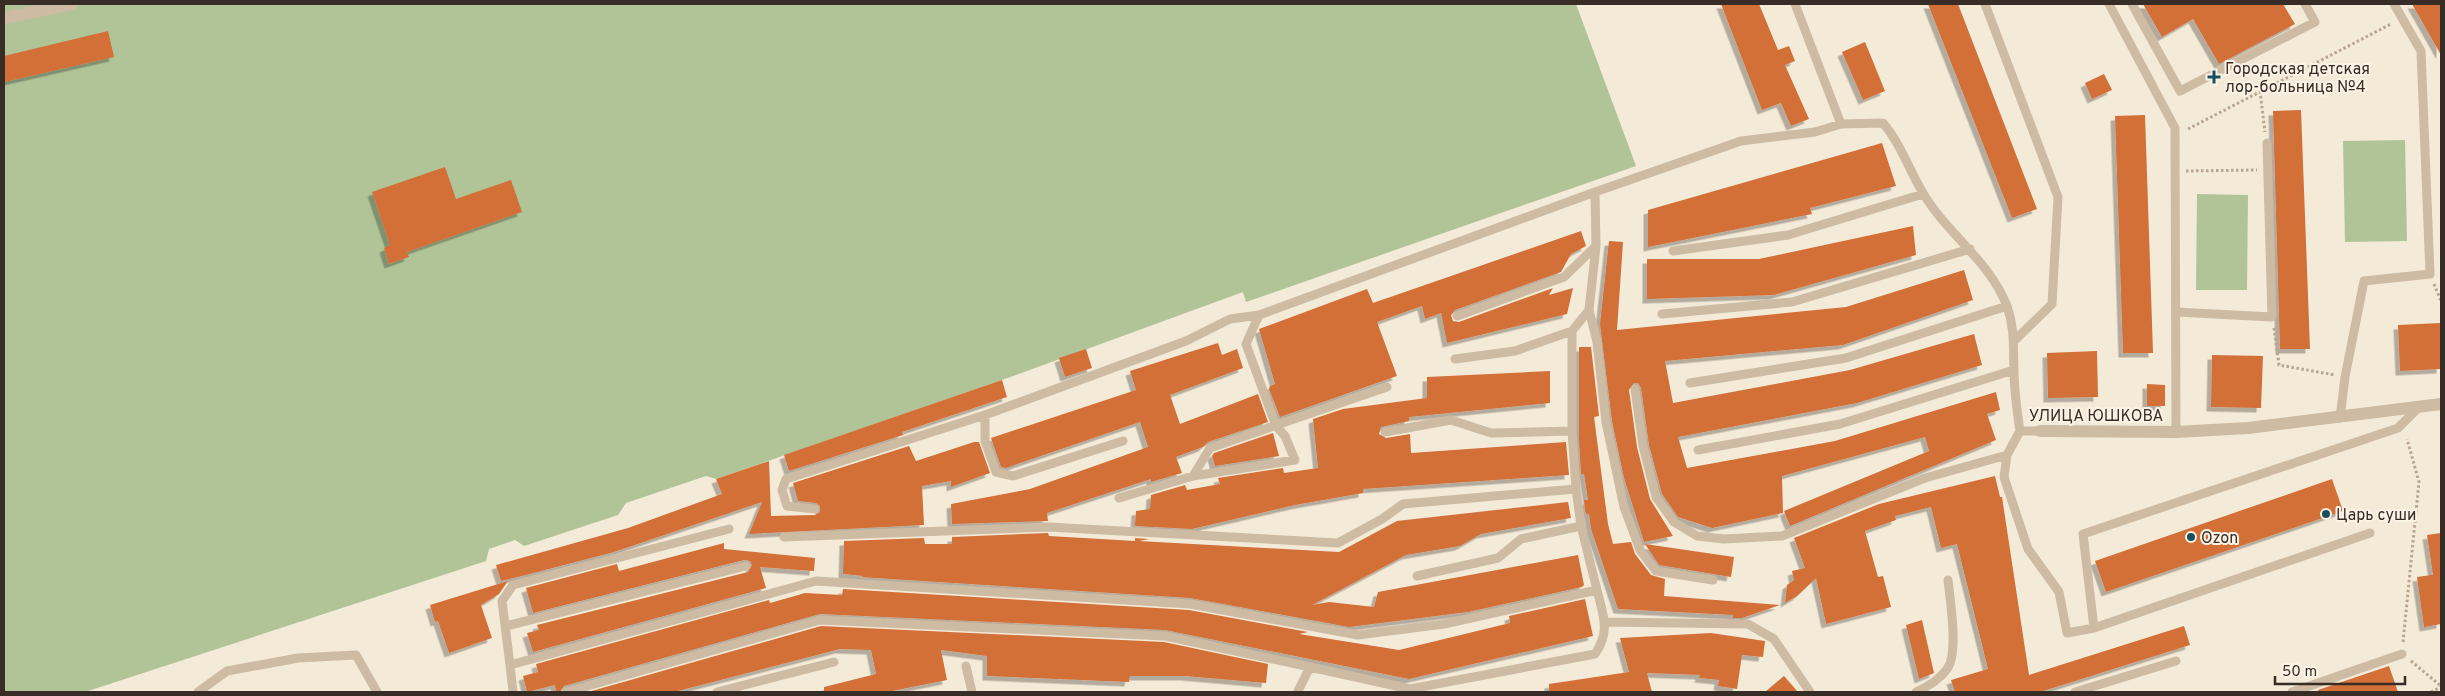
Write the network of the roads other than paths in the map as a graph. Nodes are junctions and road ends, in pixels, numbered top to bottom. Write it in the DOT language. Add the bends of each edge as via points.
graph roads {
  1 [pos="72,4"];
  2 [pos="1795,4"];
  3 [pos="1985,4"];
  4 [pos="2109,4"];
  5 [pos="2132,4"];
  6 [pos="2305,4"];
  7 [pos="2394,4"];
  8 [pos="4,18"];
  9 [pos="1841,124"];
  10 [pos="2267,143"];
  11 [pos="1595,192"];
  12 [pos="1923,194"];
  13 [pos="1596,246"];
  14 [pos="1970,249"];
  15 [pos="1673,251"];
  16 [pos="2007,306"];
  17 [pos="1589,310"];
  18 [pos="2176,312"];
  19 [pos="1662,314"];
  20 [pos="1259,315"];
  21 [pos="1457,316"];
  22 [pos="1572,331"];
  23 [pos="2015,340"];
  24 [pos="1455,360"];
  25 [pos="2014,370"];
  26 [pos="1690,383"];
  27 [pos="1387,387"];
  28 [pos="1636,389"];
  29 [pos="2441,404"];
  30 [pos="2416,409"];
  31 [pos="985,415"];
  32 [pos="2340,418"];
  33 [pos="1276,426"];
  34 [pos="1572,431"];
  35 [pos="2020,431"];
  36 [pos="2040,431"];
  37 [pos="1385,432"];
  38 [pos="2176,432"];
  39 [pos="1123,441"];
  40 [pos="1698,450"];
  41 [pos="2007,455"];
  42 [pos="1192,476"];
  43 [pos="1576,489"];
  44 [pos="1118,498"];
  45 [pos="815,509"];
  46 [pos="1581,526"];
  47 [pos="730,529"];
  48 [pos="2370,533"];
  49 [pos="784,537"];
  50 [pos="746,566"];
  51 [pos="1417,576"];
  52 [pos="1713,580"];
  53 [pos="1948,580"];
  54 [pos="1597,590"];
  55 [pos="1605,622"];
  56 [pos="506,626"];
  57 [pos="2094,628"];
  58 [pos="2402,654"];
  59 [pos="2176,660"];
  60 [pos="834,662"];
  61 [pos="510,665"];
  62 [pos="966,666"];
  63 [pos="1310,667"];
  64 [pos="198,692"];
  65 [pos="377,692"];
  66 [pos="513,692"];
  67 [pos="566,692"];
  68 [pos="717,692"];
  69 [pos="972,692"];
  70 [pos="1298,692"];
  71 [pos="1810,692"];
  72 [pos="1916,692"];
  73 [pos="2074,692"];
  74 [pos="2292,692"];
  1 -- 8 [label="street"];
  2 -- 9 [label="lane"];
  3 -- 23 [label="lane" via="2058,197 2052,304"];
  4 -- 18 [label="lane" via="2175,128"];
  5 -- 6 [label="lane" via="2180,91 2315,22"];
  7 -- 32 [label="lane" via="2421,51 2430,274 2364,282"];
  9 -- 11 [label="lane" via="1814,132 1741,141"];
  9 -- 12 [label="lane, УЛИЦА ЮШКОВА" via="1883,123 1895,137"];
  10 -- 18 [label="lane" via="2272,317"];
  11 -- 13 [label="lane"];
  11 -- 20 [label="lane"];
  12 -- 14 [label="lane, УЛИЦА ЮШКОВА"];
  12 -- 15 [label="lane" via="1788,235"];
  13 -- 17 [label="lane"];
  13 -- 21 [label="lane" via="1564,277"];
  14 -- 16 [label="lane, УЛИЦА ЮШКОВА" via="1992,278"];
  14 -- 19 [label="lane" via="1792,302"];
  16 -- 23 [label="lane, УЛИЦА ЮШКОВА"];
  16 -- 26 [label="lane" via="1846,358"];
  17 -- 22 [label="lane"];
  17 -- 52 [label="lane" via="1597,342 1606,422 1624,507 1640,550 1656,571"];
  18 -- 38 [label="lane"];
  20 -- 31 [label="lane" via="1230,319 1186,342"];
  20 -- 33 [label="lane" via="1246,344"];
  22 -- 24 [label="lane" via="1515,351"];
  22 -- 34 [label="lane"];
  23 -- 25 [label="lane, УЛИЦА ЮШКОВА"];
  25 -- 35 [label="lane, УЛИЦА ЮШКОВА"];
  25 -- 40 [label="lane" via="1840,424"];
  27 -- 33 [label="lane"];
  28 -- 41 [label="lane" via="1643,446 1656,497 1674,522 1697,536 1724,540 1782,536 1925,478"];
  29 -- 30 [label="street, УЛИЦА ЮШКОВА"];
  30 -- 32 [label="street, УЛИЦА ЮШКОВА"];
  30 -- 57 [label="lane" via="2398,428 2083,534"];
  31 -- 39 [label="lane" via="985,441 996,472 1013,476"];
  31 -- 45 [label="lane" via="786,479 782,490 787,506"];
  32 -- 38 [label="street, УЛИЦА ЮШКОВА"];
  33 -- 42 [label="lane" via="1210,448"];
  33 -- 42 [label="lane" via="1285,436 1295,460"];
  34 -- 37 [label="lane" via="1491,433 1451,420"];
  34 -- 43 [label="lane"];
  35 -- 36 [label="lane, УЛИЦА ЮШКОВА"];
  35 -- 41 [label="lane"];
  36 -- 38 [label="street, УЛИЦА ЮШКОВА"];
  41 -- 57 [label="lane" via="2004,477 2028,549 2059,592 2067,633"];
  42 -- 44 [label="lane"];
  43 -- 46 [label="lane"];
  43 -- 49 [label="lane" via="1403,504 1338,543 1048,527"];
  46 -- 51 [label="lane" via="1521,540 1498,558"];
  46 -- 54 [label="lane"];
  47 -- 56 [label="lane" via="513,585 502,601"];
  48 -- 57 [label="lane"];
  50 -- 56 [label="lane"];
  53 -- 72 [label="lane" via="1954,639 1948,668 1929,686"];
  54 -- 55 [label="lane"];
  54 -- 61 [label="lane" via="1444,624 1358,635 1190,604 816,581"];
  55 -- 63 [label="lane" via="1604,642 1595,654 1410,689"];
  55 -- 71 [label="lane" via="1748,624 1774,639"];
  56 -- 61 [label="lane"];
  58 -- 74 [label="lane"];
  59 -- 73 [label="lane"];
  60 -- 68 [label="lane"];
  61 -- 66 [label="lane"];
  62 -- 69 [label="lane"];
  63 -- 67 [label="lane" via="1164,636 820,620"];
  63 -- 70 [label="lane"];
  64 -- 65 [label="lane" via="227,671 298,658 356,655"];
}
